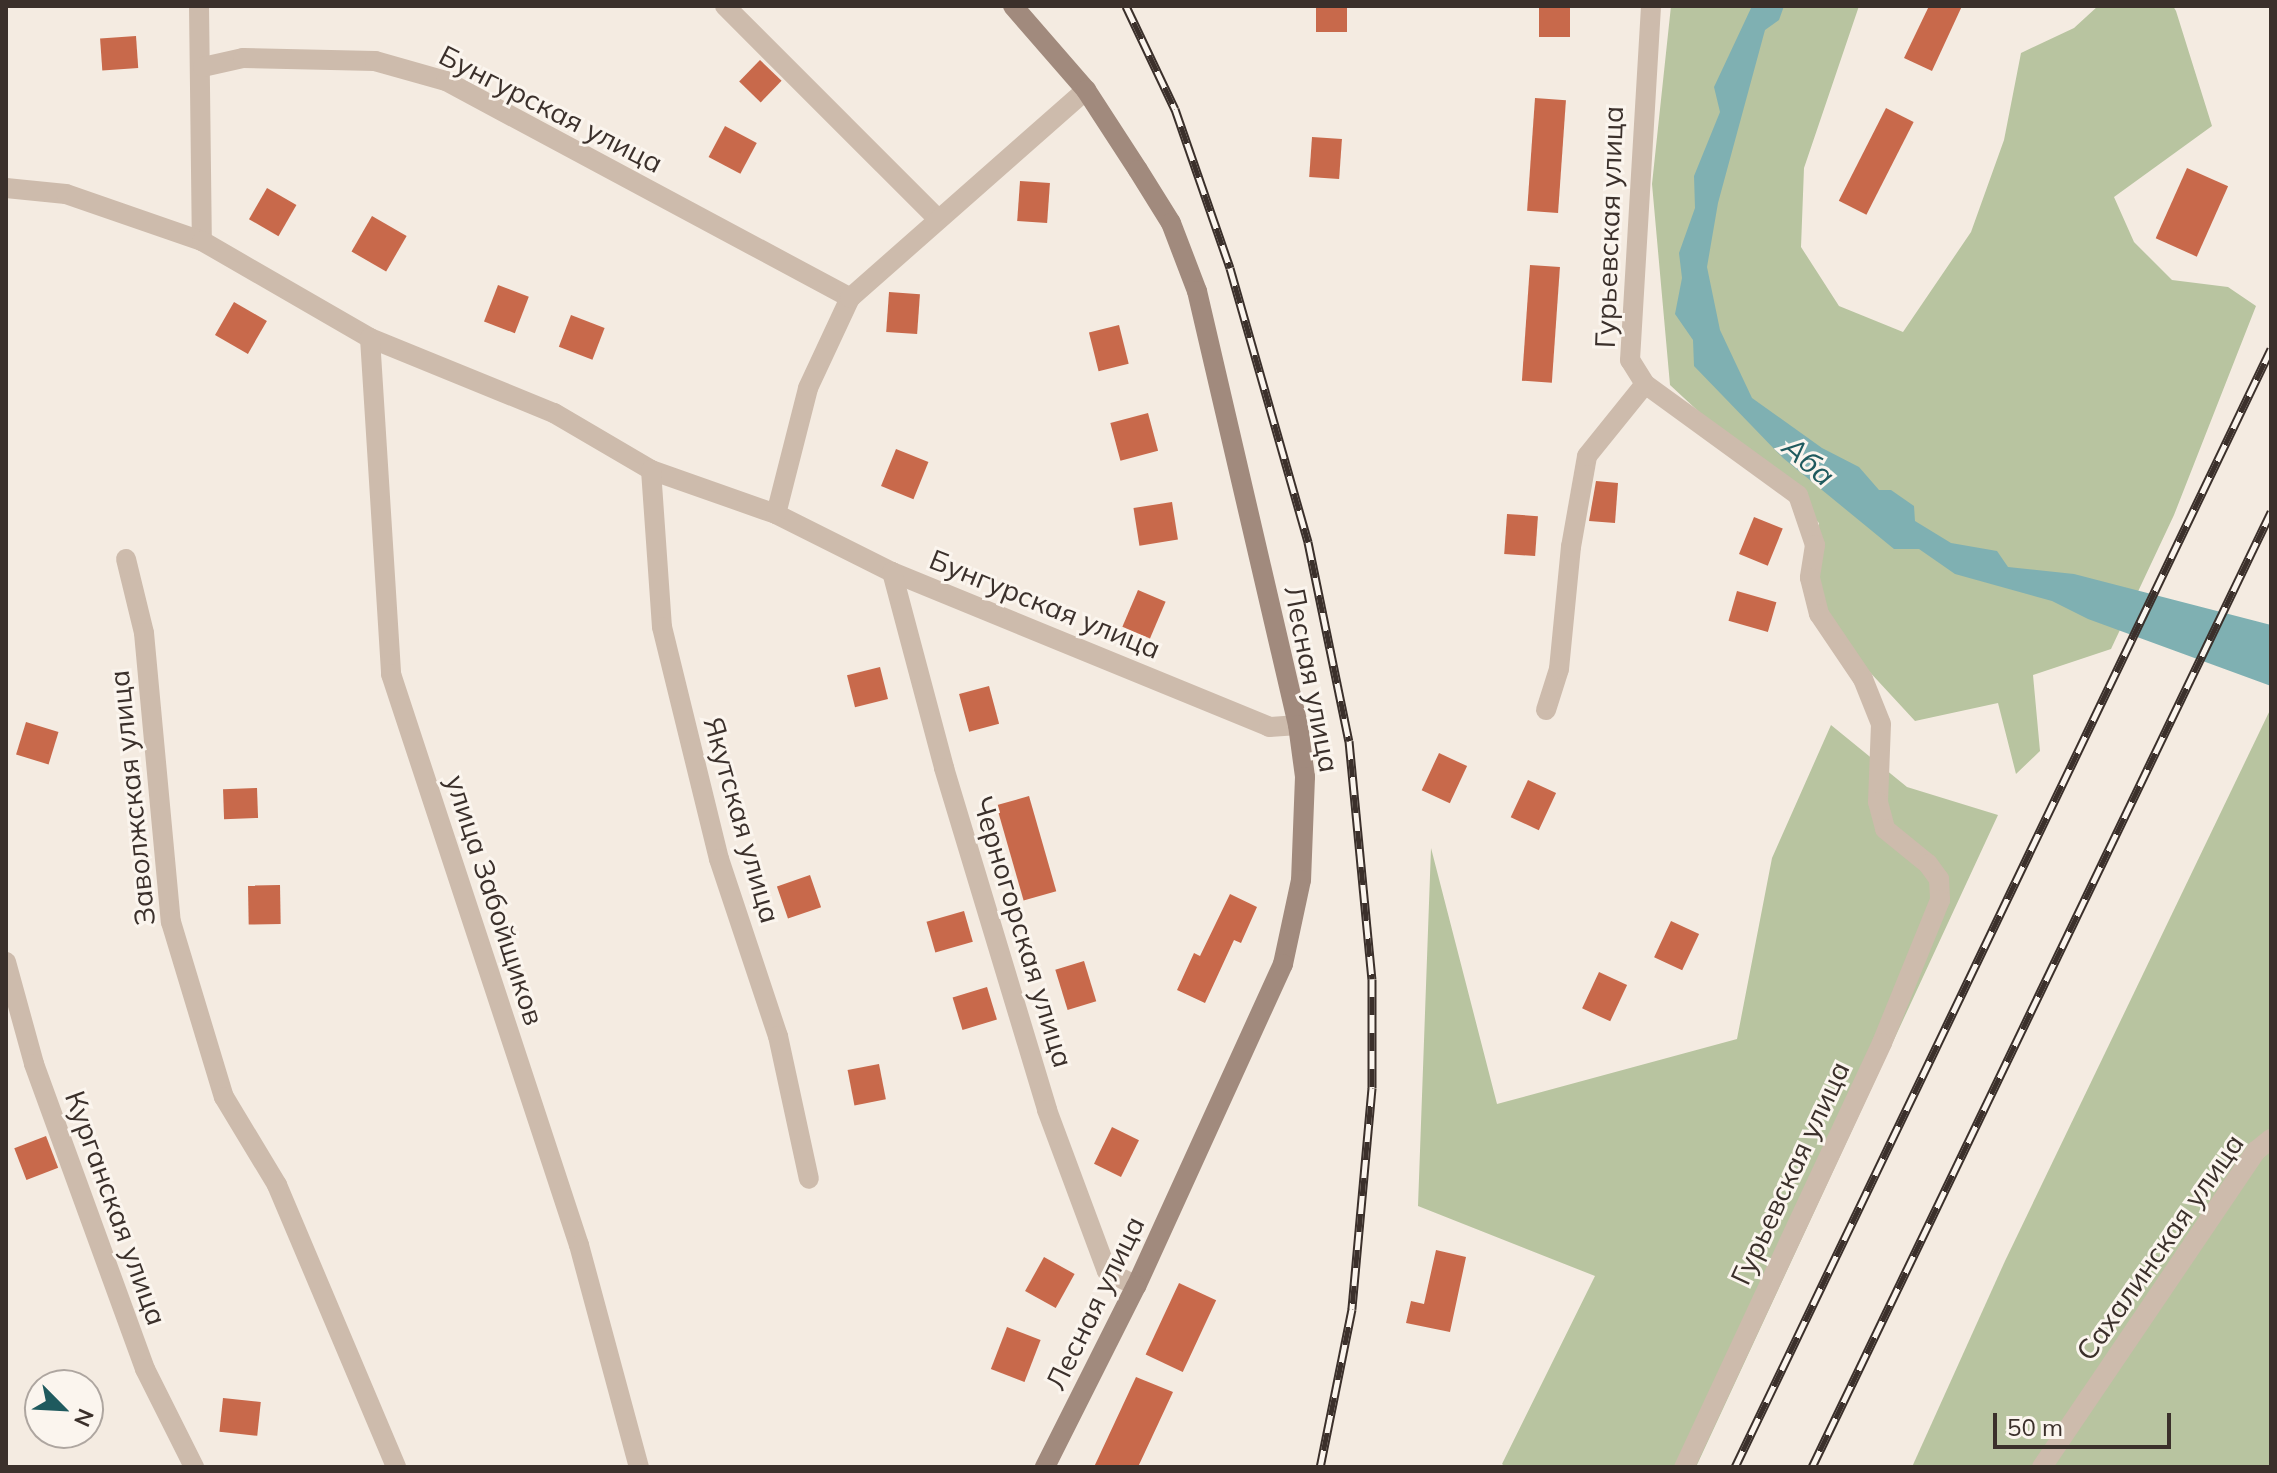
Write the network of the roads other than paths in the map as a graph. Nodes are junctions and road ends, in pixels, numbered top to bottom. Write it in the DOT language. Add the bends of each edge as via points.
graph roads {
  1 [pos="199,6"];
  2 [pos="725,6"];
  3 [pos="1013,6"];
  4 [pos="1651,6"];
  5 [pos="203,67"];
  6 [pos="1086,90"];
  7 [pos="6,188"];
  8 [pos="937,218"];
  9 [pos="202,241"];
  10 [pos="850,298"];
  11 [pos="370,338"];
  12 [pos="1645,384"];
  13 [pos="651,470"];
  14 [pos="776,514"];
  15 [pos="126,559"];
  16 [pos="892,572"];
  17 [pos="1546,710"];
  18 [pos="1298,725"];
  19 [pos="6,962"];
  20 [pos="2271,1139"];
  21 [pos="809,1179"];
  22 [pos="1136,1286"];
  23 [pos="194,1467"];
  24 [pos="396,1467"];
  25 [pos="639,1467"];
  26 [pos="1045,1467"];
  27 [pos="1684,1467"];
  28 [pos="2042,1467"];
  1 -- 5 [label="street"];
  2 -- 8 [label="street"];
  3 -- 6 [label="main road, Лесная улица"];
  4 -- 12 [label="street, Гурьевская улица" via="1630,360"];
  5 -- 9 [label="street"];
  5 -- 10 [label="street, Бунгурская улица" via="243,58 375,61 446,81"];
  6 -- 8 [label="street"];
  6 -- 18 [label="main road, Лесная улица" via="1171,223 1197,291"];
  7 -- 9 [label="street, Бунгурская улица" via="66,194"];
  8 -- 10 [label="street"];
  9 -- 11 [label="street, Бунгурская улица"];
  10 -- 14 [label="street" via="808,388"];
  11 -- 13 [label="street, Бунгурская улица" via="554,413"];
  11 -- 25 [label="street, улица Забойщиков" via="391,674 579,1245"];
  12 -- 17 [label="street" via="1587,456 1571,547 1559,669"];
  12 -- 27 [label="street, Гурьевская улица" via="1798,495 1815,545 1810,578 1819,614 1863,679 1881,724 1878,802 1885,829 1928,864 1939,879 1940,900 1882,1043"];
  13 -- 14 [label="street, Бунгурская улица"];
  13 -- 21 [label="street, Якутская улица" via="662,627 719,859 778,1036"];
  14 -- 16 [label="street, Бунгурская улица"];
  15 -- 24 [label="street, Заволжская улица" via="144,633 171,922 224,1097 277,1185"];
  16 -- 18 [label="street, Бунгурская улица" via="1269,727"];
  16 -- 22 [label="street, Черногорская улица" via="944,768 1047,1110 1107,1271"];
  18 -- 22 [label="main road, Лесная улица" via="1305,777 1301,880 1283,964"];
  19 -- 23 [label="street, Курганская улица" via="34,1064 140,1354"];
  20 -- 28 [label="street, Сахалинская улица" via="2256,1151"];
  22 -- 26 [label="main road, Лесная улица"];
}
